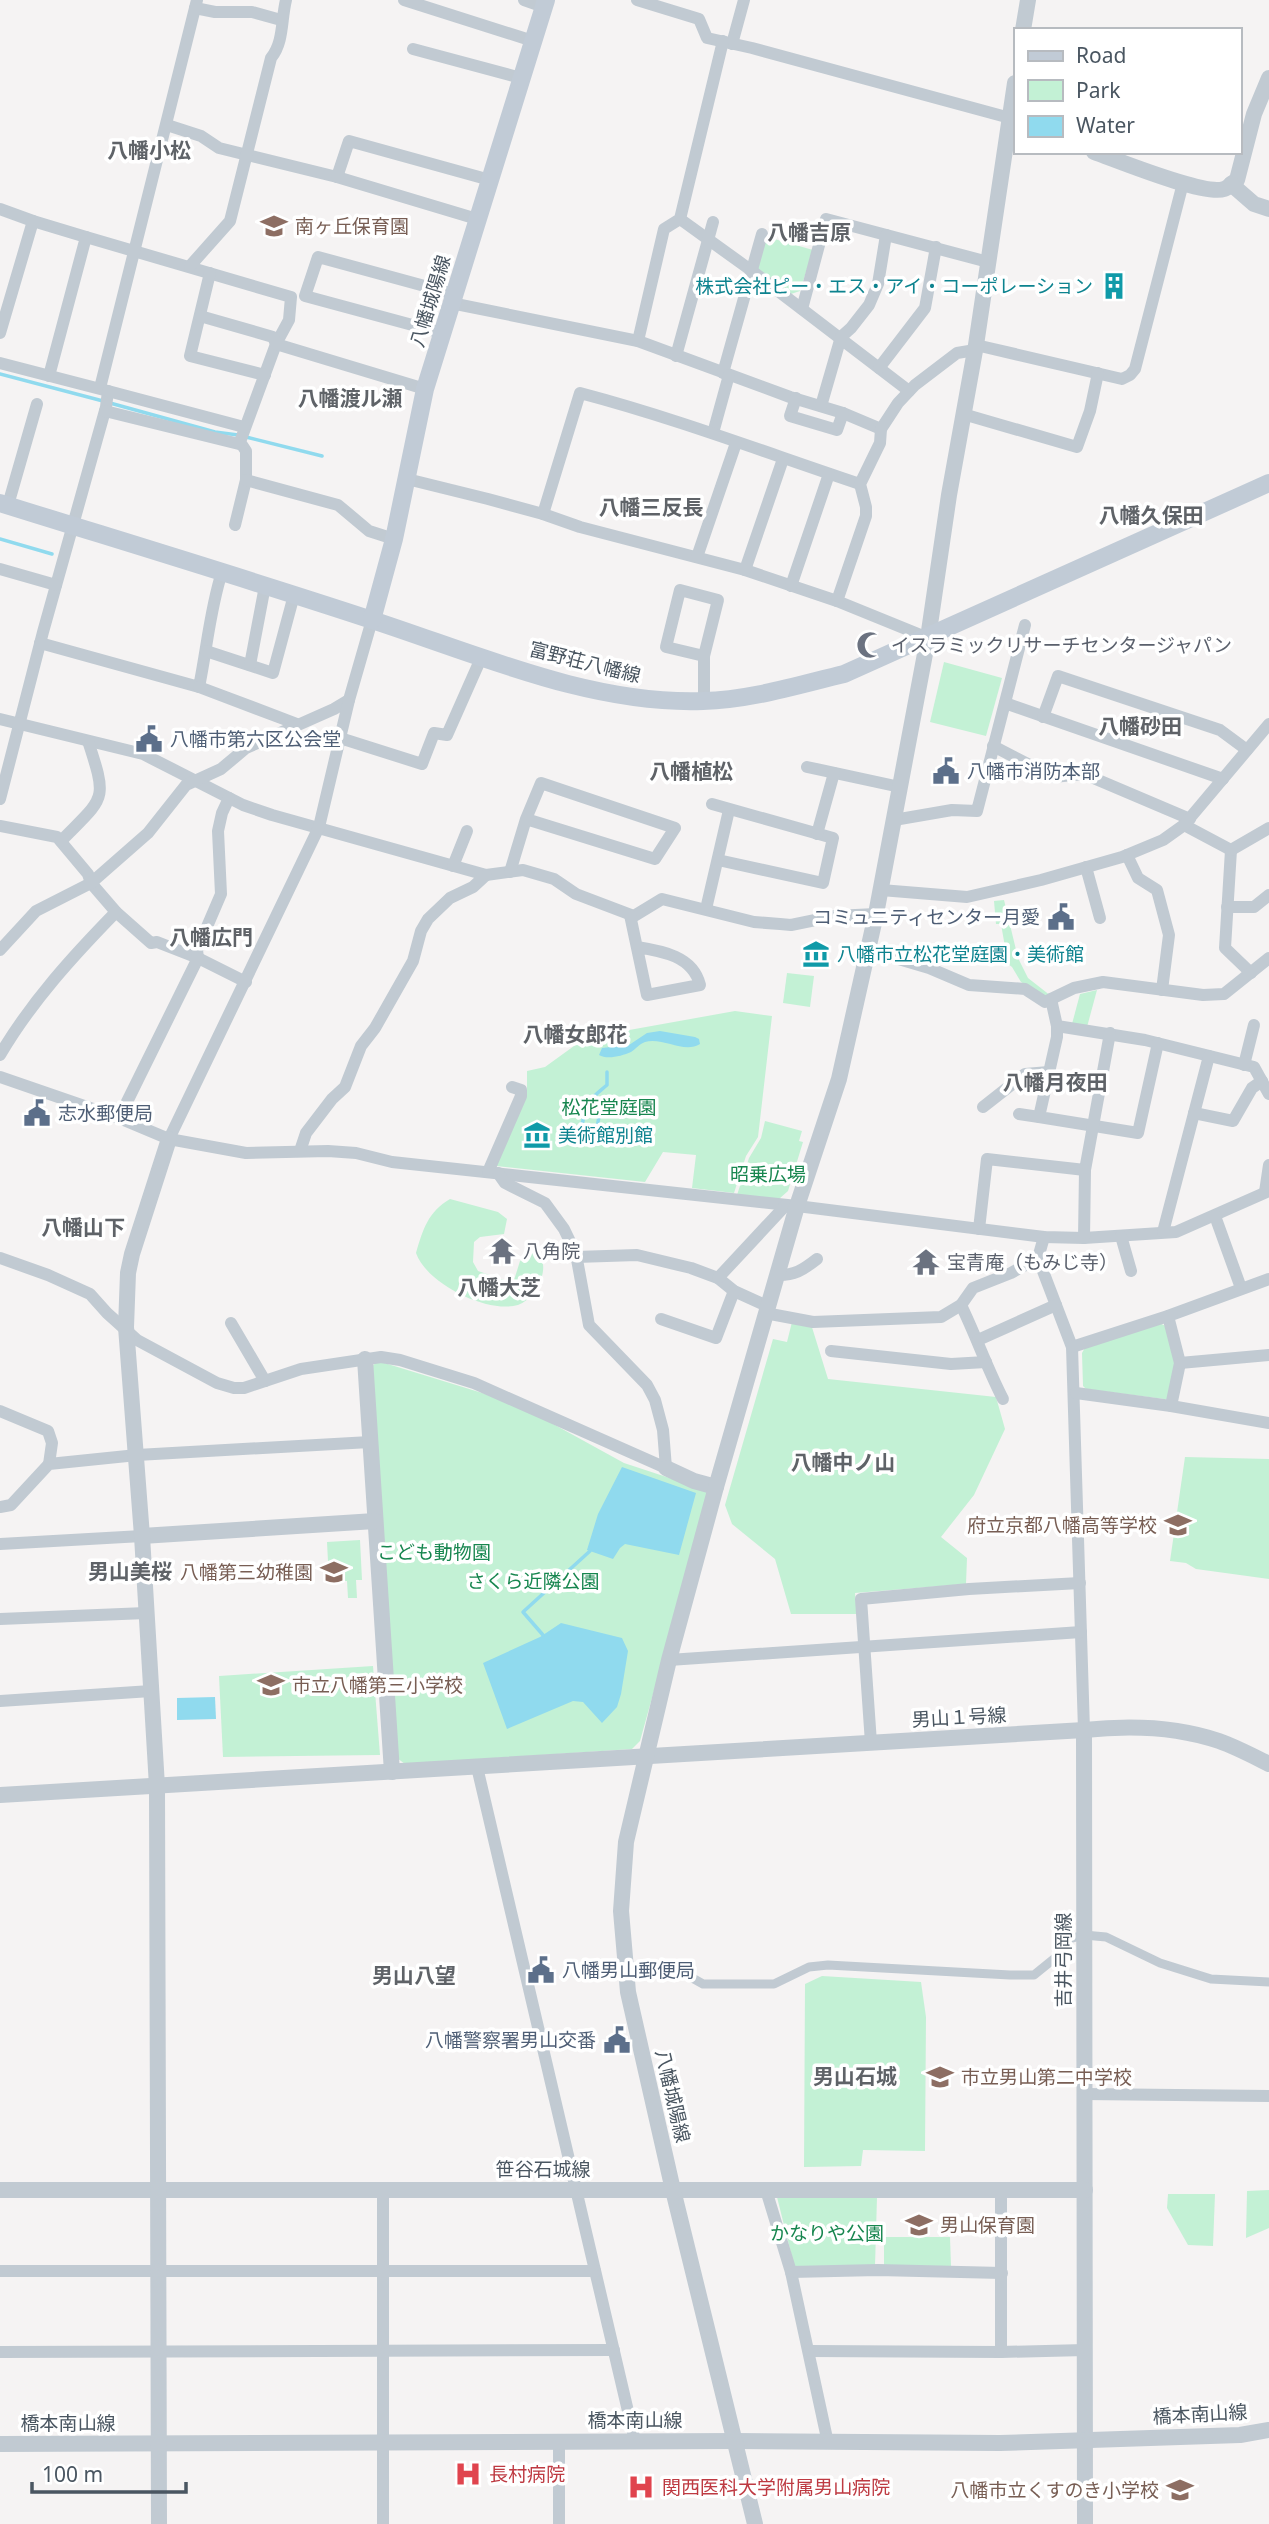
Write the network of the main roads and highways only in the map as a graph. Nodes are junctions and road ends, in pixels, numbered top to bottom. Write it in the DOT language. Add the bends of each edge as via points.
graph roads {
  1 [pos="545,3"];
  2 [pos="1269,483"];
  3 [pos="4,504"];
  4 [pos="372,620"];
  1 -- 4 [label="main road, 八幡城陽線" via="425,389"];
  2 -- 4 [label="main road, 富野荘八幡線" via="844,674 774,691 704,701 600,691"];
  3 -- 4 [label="main road, 富野荘八幡線"];
}
